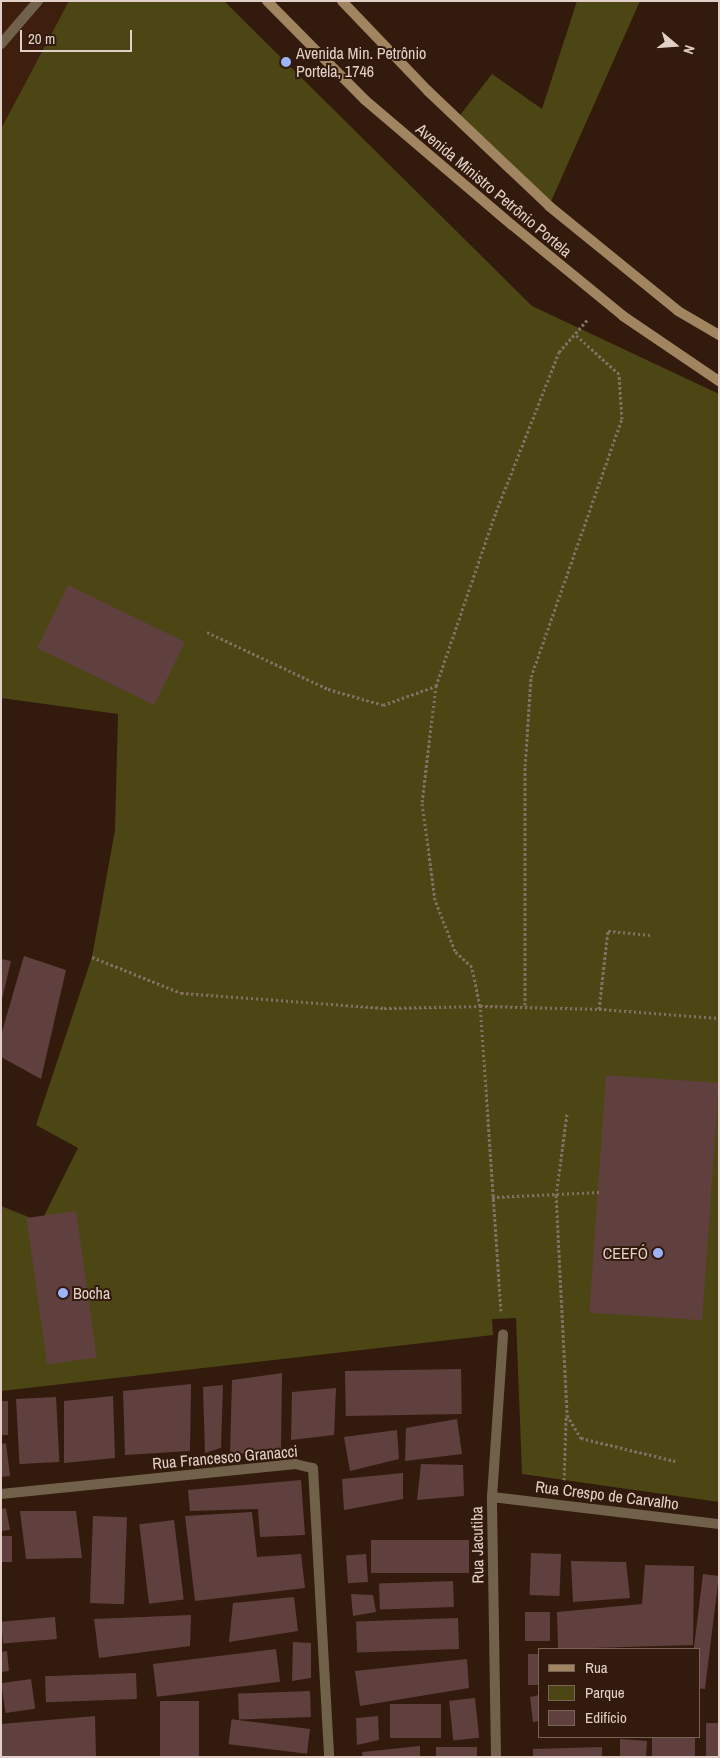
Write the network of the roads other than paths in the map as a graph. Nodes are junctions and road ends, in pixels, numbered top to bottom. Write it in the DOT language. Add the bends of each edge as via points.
graph roads {
  1 [pos="38,1"];
  2 [pos="267,1"];
  3 [pos="342,1"];
  4 [pos="1,44"];
  5 [pos="719,335"];
  6 [pos="719,381"];
  7 [pos="503,1334"];
  8 [pos="1,1494"];
  9 [pos="492,1497"];
  10 [pos="719,1524"];
  11 [pos="329,1757"];
  12 [pos="496,1757"];
  1 -- 4 [label="street"];
  2 -- 6 [label="street, Avenida Ministro Petrônio Portela" via="365,100 603,300"];
  3 -- 5 [label="street, Avenida Ministro Petrônio Portela" via="428,91 549,206 678,311"];
  7 -- 9 [label="street, Rua Jacutiba"];
  8 -- 11 [label="street, Rua Francesco Granacci" via="295,1464 313,1468"];
  9 -- 10 [label="street, Rua Crespo de Carvalho"];
  9 -- 12 [label="street, Rua Jacutiba"];
}
